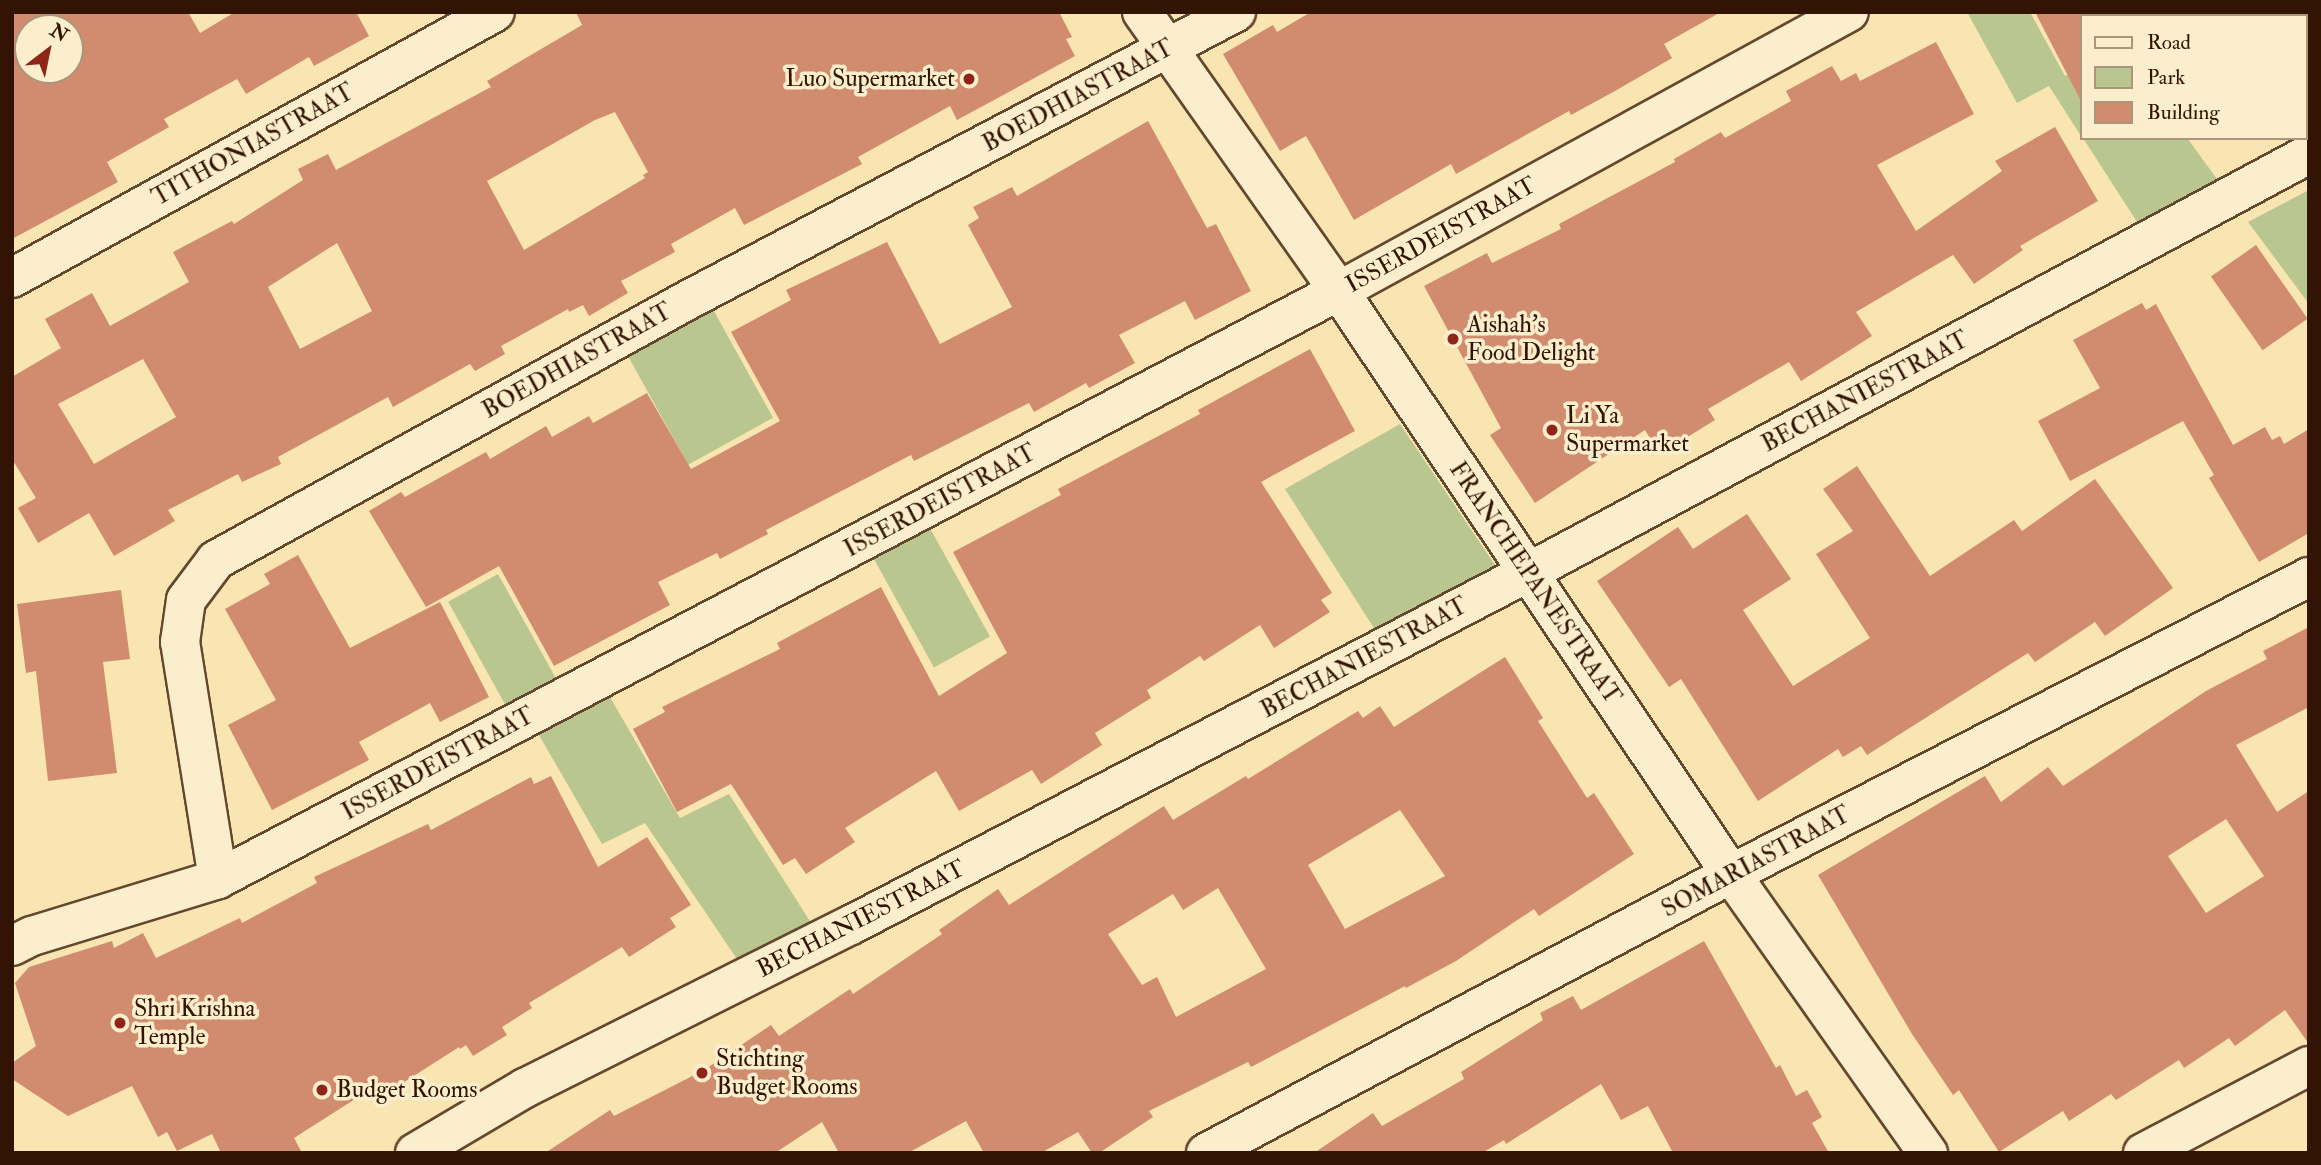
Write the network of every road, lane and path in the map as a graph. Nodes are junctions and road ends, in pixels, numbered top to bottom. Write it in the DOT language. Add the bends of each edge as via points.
graph roads {
  1 [pos="495,12"];
  2 [pos="1142,12"];
  3 [pos="1236,12"];
  4 [pos="1849,12"];
  5 [pos="1168,49"];
  6 [pos="2309,154"];
  7 [pos="12,278"];
  8 [pos="1339,291"];
  9 [pos="1527,573"];
  10 [pos="2309,577"];
  11 [pos="1731,874"];
  12 [pos="218,879"];
  13 [pos="12,946"];
  14 [pos="2309,1066"];
  15 [pos="415,1153"];
  16 [pos="1206,1153"];
  17 [pos="1928,1153"];
  18 [pos="2143,1153"];
  1 -- 7 [label="street, TITHONIASTRAAT"];
  2 -- 5 [label="street, FRANCHEPANESTRAAT"];
  3 -- 5 [label="street, BOEDHIASTRAAT"];
  4 -- 8 [label="street, ISSERDEISTRAAT"];
  5 -- 8 [label="street, FRANCHEPANESTRAAT"];
  5 -- 12 [label="street, BOEDHIASTRAAT" via="688,300 216,560 186,600 180,642"];
  6 -- 9 [label="street, BECHANIESTRAAT"];
  8 -- 9 [label="street, FRANCHEPANESTRAAT"];
  8 -- 12 [label="street, ISSERDEISTRAAT"];
  9 -- 11 [label="street, FRANCHEPANESTRAAT"];
  9 -- 15 [label="street, BECHANIESTRAAT" via="851,925 525,1088"];
  10 -- 11 [label="street, SOMARIASTRAAT"];
  11 -- 16 [label="street, SOMARIASTRAAT"];
  11 -- 17 [label="street, FRANCHEPANESTRAAT"];
  12 -- 13 [label="street, ISSERDEISTRAAT"];
  14 -- 18 [label="street"];
}
